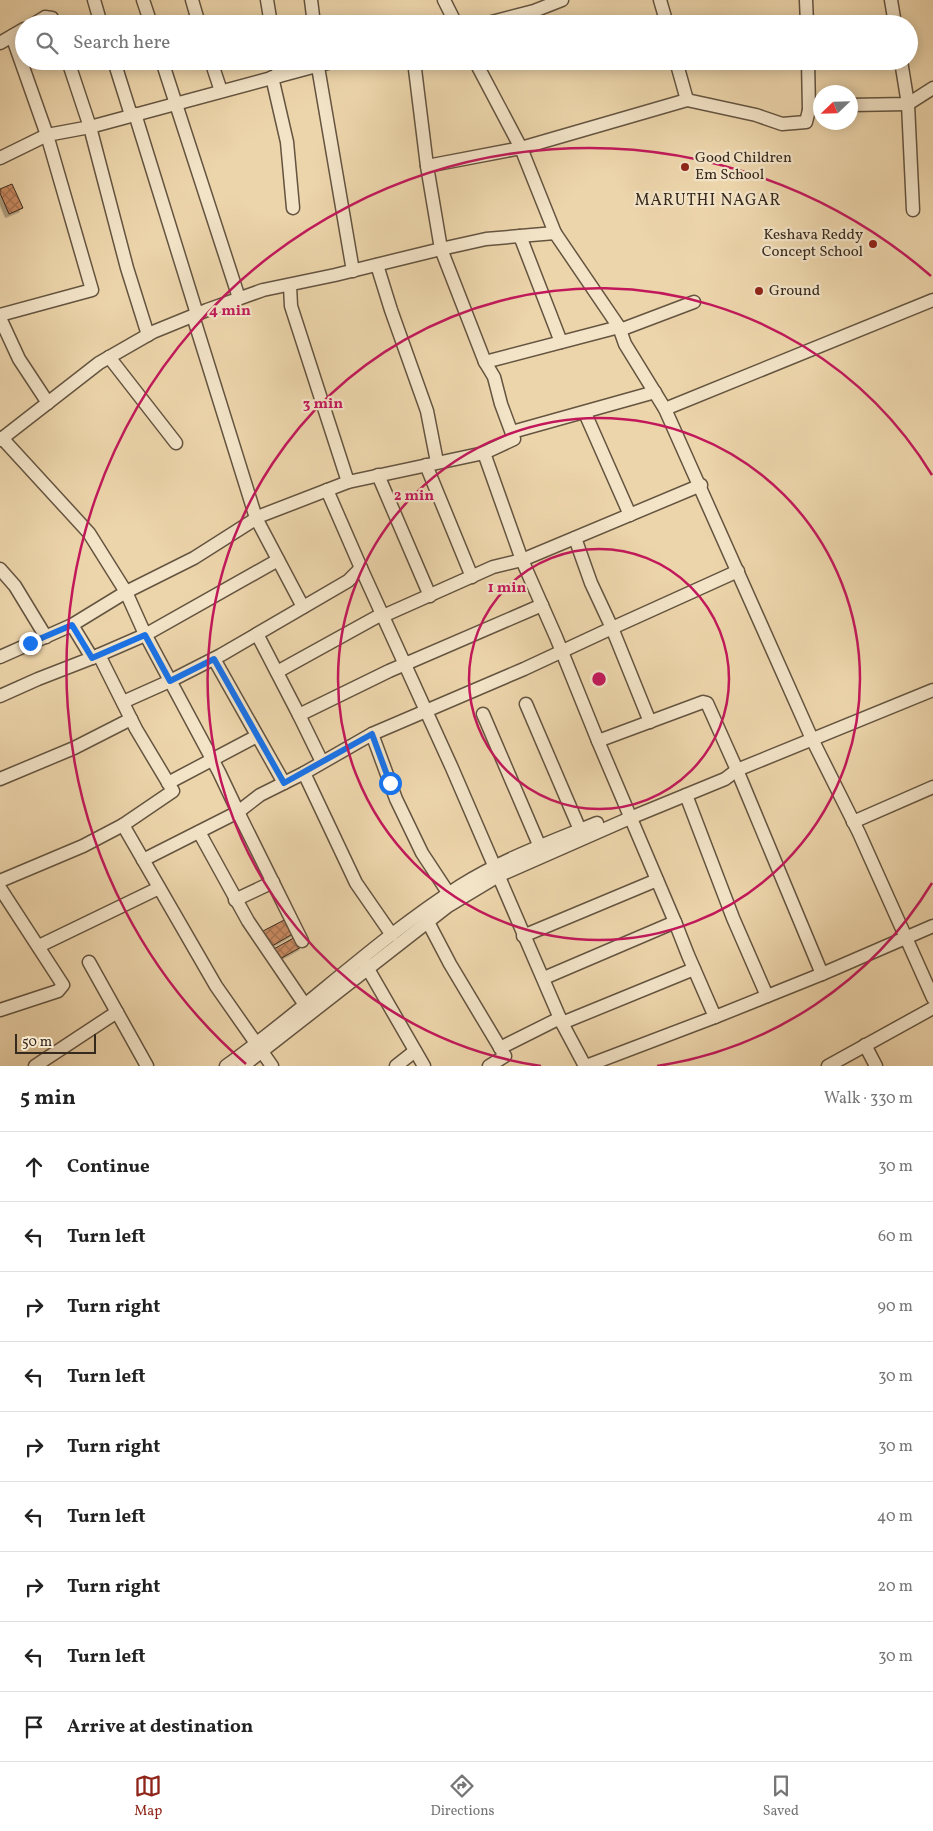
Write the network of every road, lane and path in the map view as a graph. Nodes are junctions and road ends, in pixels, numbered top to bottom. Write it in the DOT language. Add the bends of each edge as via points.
graph roads {
  1 [pos="94,0"];
  2 [pos="143,0"];
  3 [pos="192,0"];
  4 [pos="267,0"];
  5 [pos="312,0"];
  6 [pos="444,0"];
  7 [pos="562,0"];
  8 [pos="660,0"];
  9 [pos="806,0"];
  10 [pos="891,0"];
  11 [pos="98,15"];
  12 [pos="148,15"];
  13 [pos="196,15"];
  14 [pos="270,15"];
  15 [pos="313,15"];
  16 [pos="452,15"];
  17 [pos="519,15"];
  18 [pos="664,15"];
  19 [pos="807,15"];
  20 [pos="894,15"];
  21 [pos="15,34"];
  22 [pos="12,36"];
  23 [pos="0,43"];
  24 [pos="15,44"];
  25 [pos="24,70"];
  26 [pos="71,70"];
  27 [pos="117,70"];
  28 [pos="165,70"];
  29 [pos="214,70"];
  30 [pos="276,70"];
  31 [pos="295,70"];
  32 [pos="318,70"];
  33 [pos="415,70"];
  34 [pos="480,70"];
  35 [pos="679,70"];
  36 [pos="809,70"];
  37 [pos="902,70"];
  38 [pos="276,76"];
  39 [pos="933,88"];
  40 [pos="221,91"];
  41 [pos="813,95"];
  42 [pos="687,100"];
  43 [pos="175,103"];
  44 [pos="908,104"];
  45 [pos="858,105"];
  46 [pos="813,112"];
  47 [pos="133,115"];
  48 [pos="90,127"];
  49 [pos="48,135"];
  50 [pos="522,148"];
  51 [pos="0,158"];
  52 [pos="427,166"];
  53 [pos="293,208"];
  54 [pos="913,210"];
  55 [pos="555,233"];
  56 [pos="520,236"];
  57 [pos="441,249"];
  58 [pos="377,265"];
  59 [pos="353,271"];
  60 [pos="290,286"];
  61 [pos="239,298"];
  62 [pos="933,300"];
  63 [pos="694,302"];
  64 [pos="195,315"];
  65 [pos="0,316"];
  66 [pos="619,329"];
  67 [pos="148,335"];
  68 [pos="561,342"];
  69 [pos="110,357"];
  70 [pos="485,362"];
  71 [pos="655,392"];
  72 [pos="48,403"];
  73 [pos="665,409"];
  74 [pos="585,413"];
  75 [pos="512,432"];
  76 [pos="1,439"];
  77 [pos="176,443"];
  78 [pos="484,453"];
  79 [pos="431,464"];
  80 [pos="378,475"];
  81 [pos="348,482"];
  82 [pos="701,485"];
  83 [pos="327,490"];
  84 [pos="630,515"];
  85 [pos="256,518"];
  86 [pos="576,538"];
  87 [pos="278,560"];
  88 [pos="522,560"];
  89 [pos="361,568"];
  90 [pos="0,569"];
  91 [pos="738,571"];
  92 [pos="472,577"];
  93 [pos="126,592"];
  94 [pos="430,596"];
  95 [pos="542,605"];
  96 [pos="303,607"];
  97 [pos="382,615"];
  98 [pos="72,625"];
  99 [pos="612,628"];
  100 [pos="258,634"];
  101 [pos="145,635"];
  102 [pos="46,637"];
  103 [pos="562,651"];
  104 [pos="0,657"];
  105 [pos="96,657"];
  106 [pos="214,659"];
  107 [pos="405,664"];
  108 [pos="277,672"];
  109 [pos="170,681"];
  110 [pos="933,690"];
  111 [pos="0,696"];
  112 [pos="123,702"];
  113 [pos="526,704"];
  114 [pos="426,711"];
  115 [pos="483,714"];
  116 [pos="299,716"];
  117 [pos="131,719"];
  118 [pos="650,722"];
  119 [pos="372,734"];
  120 [pos="257,736"];
  121 [pos="812,739"];
  122 [pos="598,742"];
  123 [pos="213,759"];
  124 [pos="322,762"];
  125 [pos="735,771"];
  126 [pos="304,773"];
  127 [pos="0,778"];
  128 [pos="168,783"];
  129 [pos="284,783"];
  130 [pos="933,787"];
  131 [pos="686,795"];
  132 [pos="238,812"];
  133 [pos="629,814"];
  134 [pos="854,822"];
  135 [pos="123,824"];
  136 [pos="580,830"];
  137 [pos="199,832"];
  138 [pos="540,846"];
  139 [pos="143,860"];
  140 [pos="496,871"];
  141 [pos="657,880"];
  142 [pos="0,881"];
  143 [pos="273,882"];
  144 [pos="0,888"];
  145 [pos="159,888"];
  146 [pos="449,894"];
  147 [pos="235,900"];
  148 [pos="428,922"];
  149 [pos="675,922"];
  150 [pos="933,926"];
  151 [pos="392,935"];
  152 [pos="523,936"];
  153 [pos="906,939"];
  154 [pos="302,941"];
  155 [pos="39,946"];
  156 [pos="89,962"];
  157 [pos="365,964"];
  158 [pos="694,969"];
  159 [pos="822,974"];
  160 [pos="544,978"];
  161 [pos="767,996"];
  162 [pos="933,998"];
  163 [pos="305,1005"];
  164 [pos="933,1008"];
  165 [pos="0,1010"];
  166 [pos="117,1012"];
  167 [pos="715,1017"];
  168 [pos="561,1021"];
  169 [pos="865,1045"];
  170 [pos="259,1048"];
  171 [pos="500,1048"];
  172 [pos="415,1051"];
  173 [pos="35,1066"];
  174 [pos="147,1066"];
  175 [pos="226,1066"];
  176 [pos="243,1066"];
  177 [pos="272,1066"];
  178 [pos="396,1066"];
  179 [pos="424,1066"];
  180 [pos="489,1066"];
  181 [pos="585,1066"];
  182 [pos="828,1066"];
  183 [pos="876,1066"];
  1 -- 11 [label="street"];
  2 -- 12 [label="street"];
  3 -- 13 [label="street"];
  4 -- 14 [label="street"];
  5 -- 15 [label="street"];
  6 -- 16 [label="street"];
  7 -- 17 [label="street"];
  8 -- 18 [label="street"];
  9 -- 19 [label="street"];
  10 -- 20 [label="street"];
  21 -- 22 [label="street"];
  22 -- 23 [label="street"];
  22 -- 24 [label="street"];
  25 -- 49 [label="street"];
  26 -- 48 [label="street"];
  27 -- 47 [label="street"];
  28 -- 43 [label="street"];
  29 -- 40 [label="street"];
  30 -- 38 [label="street"];
  31 -- 38 [label="street"];
  32 -- 59 [label="street"];
  33 -- 52 [label="street"];
  34 -- 50 [label="street"];
  35 -- 42 [label="street"];
  36 -- 41 [label="street"];
  37 -- 44 [label="street"];
  38 -- 40 [label="street"];
  38 -- 53 [label="street"];
  39 -- 44 [label="street"];
  40 -- 43 [label="street"];
  42 -- 46 [label="street" via="782,124 806,122"];
  42 -- 50 [label="street"];
  43 -- 47 [label="street"];
  43 -- 61 [label="street"];
  44 -- 45 [label="street"];
  44 -- 54 [label="street"];
  47 -- 48 [label="street"];
  47 -- 64 [label="street"];
  48 -- 49 [label="street"];
  48 -- 67 [label="street"];
  49 -- 51 [label="street"];
  49 -- 65 [label="street" via="92,290"];
  50 -- 52 [label="street"];
  50 -- 55 [label="street"];
  52 -- 57 [label="street"];
  55 -- 56 [label="street"];
  55 -- 66 [label="street"];
  56 -- 57 [label="street" via="486,239"];
  56 -- 68 [label="street"];
  57 -- 58 [label="street"];
  57 -- 70 [label="street"];
  58 -- 59 [label="street"];
  58 -- 79 [label="street" via="427,411"];
  59 -- 60 [label="street"];
  60 -- 61 [label="street"];
  60 -- 81 [label="street" via="291,306"];
  61 -- 64 [label="street"];
  62 -- 73 [label="street"];
  63 -- 66 [label="street"];
  64 -- 67 [label="street"];
  64 -- 85 [label="street"];
  65 -- 72 [label="street" via="19,359"];
  66 -- 68 [label="street"];
  66 -- 71 [label="street"];
  67 -- 69 [label="street"];
  68 -- 70 [label="street"];
  69 -- 72 [label="street"];
  69 -- 77 [label="street"];
  70 -- 75 [label="street" via="494,377"];
  71 -- 73 [label="street"];
  71 -- 74 [label="street"];
  72 -- 76 [label="street"];
  73 -- 82 [label="street"];
  74 -- 75 [label="street"];
  74 -- 84 [label="street"];
  75 -- 78 [label="street" via="514,439"];
  76 -- 93 [label="street" via="89,533"];
  78 -- 79 [label="street"];
  78 -- 88 [label="street"];
  79 -- 80 [label="street"];
  79 -- 92 [label="street"];
  80 -- 81 [label="street"];
  80 -- 94 [label="street"];
  81 -- 83 [label="street"];
  82 -- 84 [label="street"];
  82 -- 91 [label="street"];
  83 -- 85 [label="street"];
  83 -- 89 [label="street"];
  84 -- 86 [label="street"];
  85 -- 87 [label="street"];
  85 -- 93 [label="street" via="194,558"];
  86 -- 88 [label="street"];
  86 -- 99 [label="street"];
  87 -- 96 [label="street"];
  87 -- 101 [label="street"];
  88 -- 92 [label="street" via="493,567"];
  88 -- 95 [label="street"];
  89 -- 96 [label="street" via="348,581"];
  89 -- 97 [label="street"];
  90 -- 102 [label="street" via="15,586"];
  91 -- 99 [label="street"];
  91 -- 121 [label="street"];
  92 -- 94 [label="street"];
  93 -- 98 [label="street"];
  93 -- 101 [label="street"];
  94 -- 97 [label="street"];
  95 -- 103 [label="street"];
  95 -- 107 [label="street"];
  96 -- 100 [label="street"];
  97 -- 107 [label="street"];
  97 -- 108 [label="street"];
  98 -- 102 [label="street"];
  98 -- 105 [label="street"];
  99 -- 103 [label="street"];
  99 -- 118 [label="street"];
  100 -- 106 [label="street"];
  100 -- 108 [label="street"];
  101 -- 105 [label="street"];
  101 -- 109 [label="street"];
  102 -- 104 [label="street"];
  103 -- 114 [label="street"];
  103 -- 122 [label="street"];
  105 -- 111 [label="street"];
  105 -- 112 [label="street"];
  106 -- 109 [label="street"];
  106 -- 120 [label="street"];
  107 -- 114 [label="street"];
  107 -- 116 [label="street"];
  108 -- 116 [label="street"];
  109 -- 112 [label="street"];
  109 -- 123 [label="street"];
  110 -- 121 [label="street"];
  112 -- 117 [label="street"];
  113 -- 136 [label="street"];
  114 -- 119 [label="street"];
  114 -- 140 [label="street"];
  115 -- 138 [label="street"];
  116 -- 124 [label="street"];
  117 -- 127 [label="street" via="74,748"];
  117 -- 128 [label="street"];
  118 -- 122 [label="street"];
  118 -- 125 [label="street" via="707,703"];
  119 -- 124 [label="street"];
  119 -- 146 [label="street" via="396,799 422,853"];
  120 -- 123 [label="street"];
  120 -- 129 [label="street"];
  121 -- 125 [label="street"];
  121 -- 134 [label="street"];
  122 -- 133 [label="street"];
  123 -- 128 [label="street"];
  123 -- 132 [label="street"];
  124 -- 126 [label="street"];
  125 -- 131 [label="street" via="725,779"];
  125 -- 133 [label="street" via="722,772"];
  125 -- 159 [label="street"];
  126 -- 129 [label="street"];
  126 -- 151 [label="street" via="356,883"];
  128 -- 135 [label="street" via="173,791"];
  129 -- 132 [label="street" via="260,795"];
  130 -- 134 [label="street"];
  131 -- 133 [label="street"];
  131 -- 161 [label="street"];
  132 -- 137 [label="street"];
  132 -- 143 [label="street"];
  133 -- 136 [label="street"];
  133 -- 140 [label="street"];
  133 -- 141 [label="street"];
  134 -- 153 [label="street"];
  135 -- 139 [label="street"];
  135 -- 142 [label="street" via="83,846"];
  136 -- 138 [label="street"];
  137 -- 139 [label="street"];
  137 -- 147 [label="street"];
  138 -- 140 [label="street"];
  139 -- 145 [label="street"];
  140 -- 146 [label="street"];
  140 -- 148 [label="street"];
  140 -- 152 [label="street"];
  141 -- 149 [label="street"];
  141 -- 152 [label="street"];
  143 -- 147 [label="street"];
  143 -- 154 [label="street"];
  144 -- 155 [label="street"];
  145 -- 155 [label="street"];
  145 -- 170 [label="street" via="216,986"];
  146 -- 151 [label="street"];
  147 -- 163 [label="street"];
  148 -- 157 [label="street"];
  148 -- 171 [label="street"];
  149 -- 158 [label="street"];
  149 -- 160 [label="street"];
  150 -- 153 [label="street"];
  151 -- 157 [label="street"];
  152 -- 160 [label="street"];
  153 -- 159 [label="street"];
  153 -- 162 [label="street"];
  155 -- 165 [label="street" via="62,987"];
  156 -- 166 [label="street"];
  157 -- 163 [label="street"];
  157 -- 170 [label="street"];
  157 -- 172 [label="street"];
  158 -- 167 [label="street"];
  158 -- 168 [label="street"];
  159 -- 161 [label="street"];
  160 -- 168 [label="street"];
  161 -- 167 [label="street"];
  163 -- 170 [label="street"];
  164 -- 169 [label="street"];
  166 -- 173 [label="street"];
  166 -- 174 [label="street"];
  167 -- 181 [label="street"];
  168 -- 171 [label="street"];
  168 -- 181 [label="street"];
  169 -- 182 [label="street"];
  169 -- 183 [label="street"];
  170 -- 175 [label="street"];
  170 -- 176 [label="street"];
  170 -- 177 [label="street"];
  171 -- 180 [label="street" via="505,1056"];
  172 -- 178 [label="street"];
  172 -- 179 [label="street"];
}
